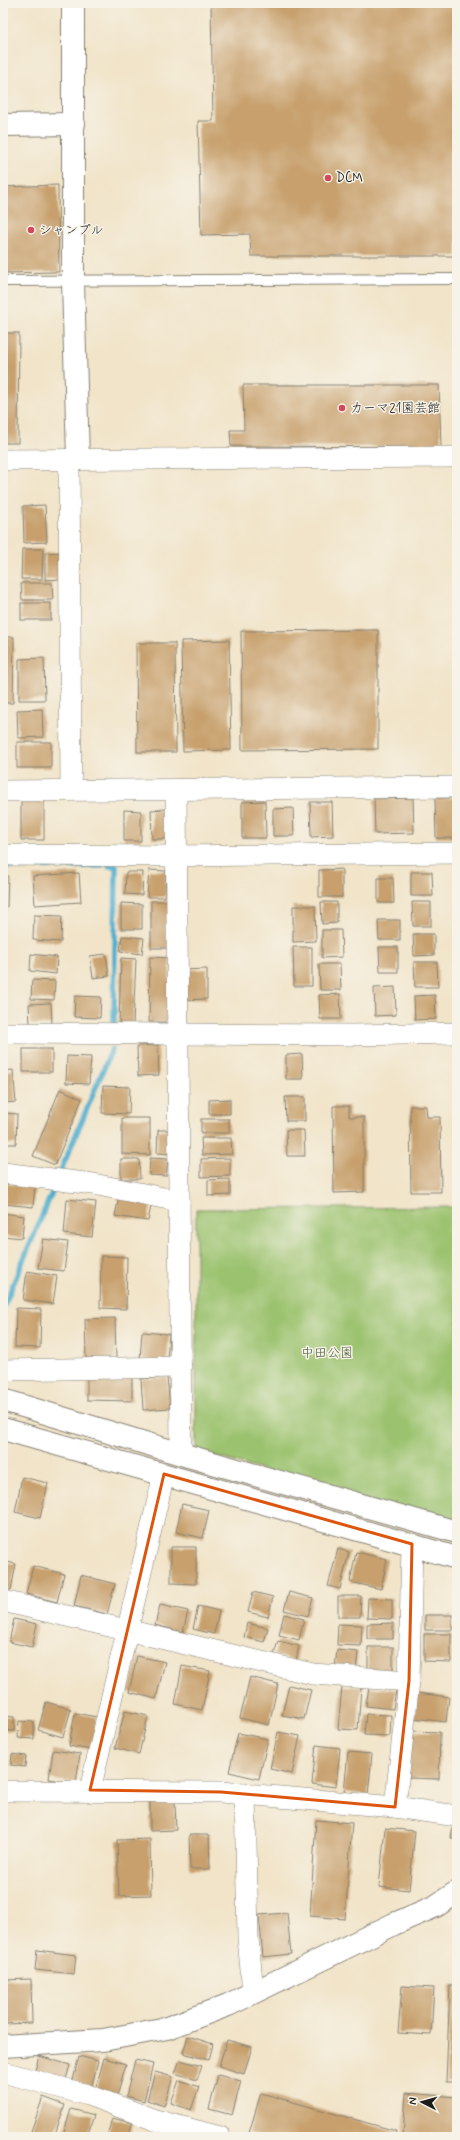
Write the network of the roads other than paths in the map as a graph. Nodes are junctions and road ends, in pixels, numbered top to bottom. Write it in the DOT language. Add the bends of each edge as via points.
graph roads {
  1 [pos="73,3"];
  2 [pos="74,124"];
  3 [pos="3,125"];
  4 [pos="457,279"];
  5 [pos="3,281"];
  6 [pos="73,281"];
  7 [pos="457,457"];
  8 [pos="73,459"];
  9 [pos="3,460"];
  10 [pos="457,788"];
  11 [pos="70,790"];
  12 [pos="176,790"];
  13 [pos="3,791"];
  14 [pos="457,853"];
  15 [pos="3,855"];
  16 [pos="175,856"];
  17 [pos="457,1033"];
  18 [pos="3,1034"];
  19 [pos="178,1034"];
  20 [pos="3,1173"];
  21 [pos="179,1201"];
  22 [pos="181,1367"];
  23 [pos="3,1370"];
  24 [pos="3,1400"];
  25 [pos="3,1429"];
  26 [pos="181,1454"];
  27 [pos="164,1474"];
  28 [pos="457,1532"];
  29 [pos="412,1544"];
  30 [pos="457,1558"];
  31 [pos="3,1601"];
  32 [pos="128,1631"];
  33 [pos="409,1681"];
  34 [pos="90,1790"];
  35 [pos="3,1791"];
  36 [pos="244,1794"];
  37 [pos="395,1807"];
  38 [pos="457,1816"];
  39 [pos="457,1892"];
  40 [pos="253,1992"];
  41 [pos="3,2046"];
  42 [pos="3,2072"];
  43 [pos="153,2129"];
  44 [pos="220,2137"];
  1 -- 2 [label="street"];
  2 -- 3 [label="street"];
  2 -- 6 [label="street"];
  4 -- 6 [label="lane"];
  5 -- 6 [label="lane"];
  6 -- 8 [label="street"];
  7 -- 8 [label="street"];
  8 -- 9 [label="street"];
  8 -- 11 [label="street"];
  10 -- 12 [label="street"];
  11 -- 12 [label="street"];
  11 -- 13 [label="street"];
  12 -- 16 [label="street"];
  14 -- 16 [label="street"];
  15 -- 16 [label="street"];
  16 -- 19 [label="street"];
  17 -- 19 [label="street"];
  18 -- 19 [label="street"];
  19 -- 21 [label="street"];
  20 -- 21 [label="street" via="93,1184"];
  21 -- 22 [label="street"];
  22 -- 23 [label="street"];
  22 -- 26 [label="street"];
  24 -- 26 [label="street"];
  25 -- 27 [label="street"];
  26 -- 28 [label="street"];
  27 -- 29 [label="street"];
  27 -- 32 [label="street"];
  29 -- 30 [label="street"];
  29 -- 33 [label="street"];
  31 -- 32 [label="street"];
  32 -- 33 [label="street" via="312,1674"];
  32 -- 34 [label="street"];
  33 -- 37 [label="street"];
  34 -- 35 [label="street"];
  34 -- 36 [label="street"];
  36 -- 37 [label="street"];
  36 -- 40 [label="street" via="248,1938"];
  37 -- 38 [label="street"];
  39 -- 40 [label="street" via="436,1906"];
  40 -- 41 [label="street" via="228,2005 152,2032 102,2040"];
  42 -- 43 [label="street" via="88,2095"];
  43 -- 44 [label="street"];
}
